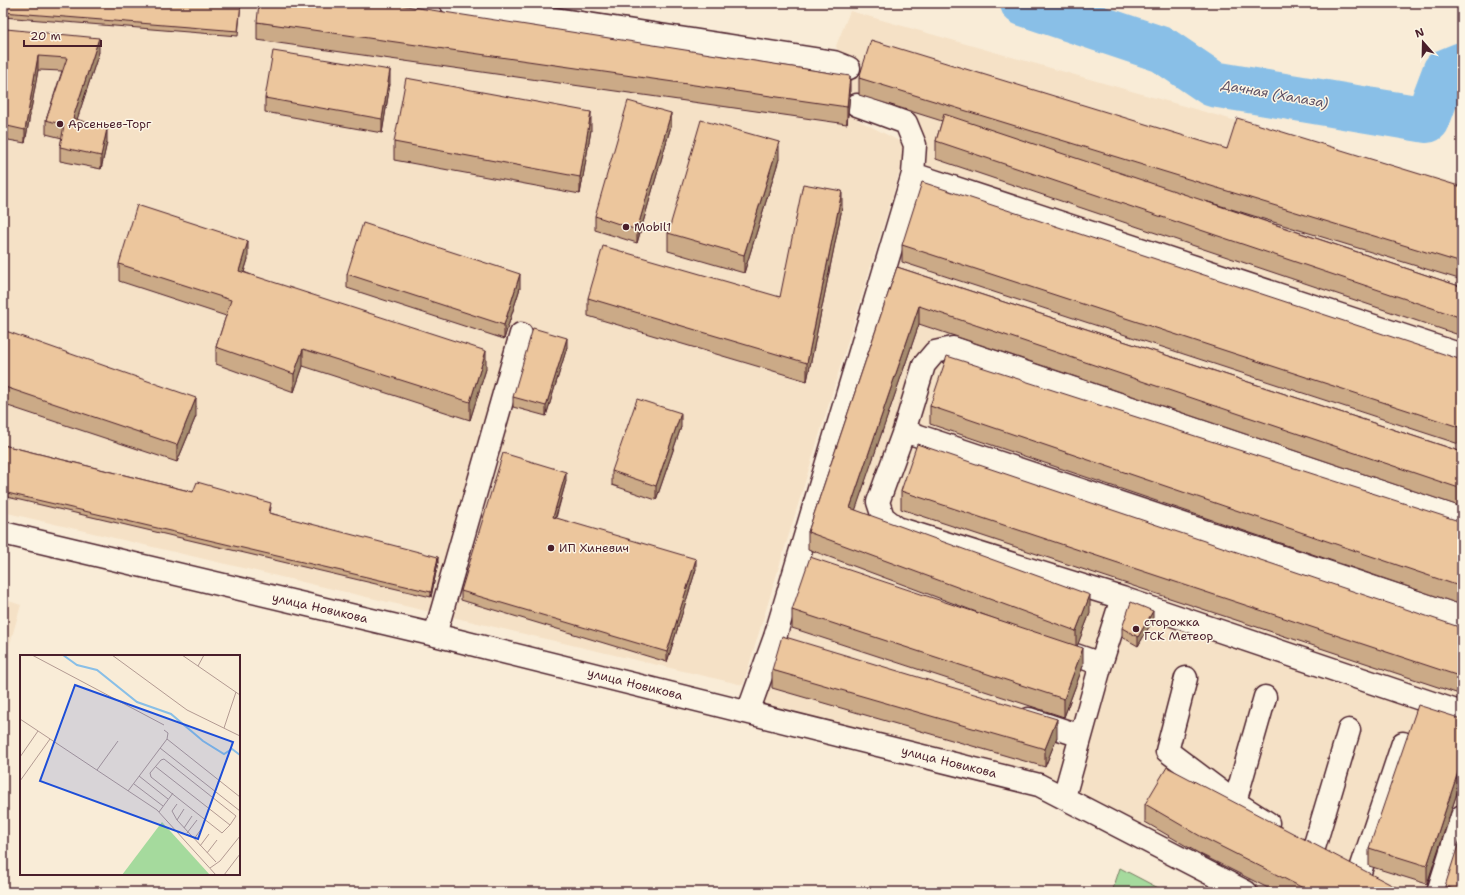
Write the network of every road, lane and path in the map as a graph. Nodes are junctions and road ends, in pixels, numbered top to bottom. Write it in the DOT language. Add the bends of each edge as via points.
graph roads {
  1 [pos="451,3"];
  2 [pos="849,68"];
  3 [pos="857,105"];
  4 [pos="913,174"];
  5 [pos="884,266"];
  6 [pos="906,274"];
  7 [pos="521,334"];
  8 [pos="1462,355"];
  9 [pos="904,431"];
  10 [pos="1462,519"];
  11 [pos="3,533"];
  12 [pos="798,557"];
  13 [pos="820,565"];
  14 [pos="1122,598"];
  15 [pos="1462,616"];
  16 [pos="435,635"];
  17 [pos="775,637"];
  18 [pos="1034,641"];
  19 [pos="797,644"];
  20 [pos="1101,664"];
  21 [pos="1186,678"];
  22 [pos="1266,697"];
  23 [pos="748,712"];
  24 [pos="1006,712"];
  25 [pos="1462,713"];
  26 [pos="1349,730"];
  27 [pos="1081,736"];
  28 [pos="1403,742"];
  29 [pos="1064,798"];
  30 [pos="1235,802"];
  31 [pos="1462,816"];
  32 [pos="1313,851"];
  33 [pos="1246,892"];
  34 [pos="1438,892"];
  1 -- 2 [label="street" via="826,61"];
  3 -- 4 [label="street" via="906,123 915,145"];
  4 -- 5 [label="street"];
  4 -- 8 [label="street"];
  5 -- 6 [label="street"];
  5 -- 12 [label="street"];
  7 -- 16 [label="street"];
  9 -- 10 [label="street" via="924,365 935,352 953,348"];
  9 -- 14 [label="street" via="878,502 883,517 897,528"];
  9 -- 15 [label="street"];
  11 -- 16 [label="street, улица Новикова"];
  12 -- 13 [label="street"];
  12 -- 17 [label="street"];
  14 -- 20 [label="street"];
  14 -- 25 [label="street"];
  16 -- 23 [label="street, улица Новикова"];
  17 -- 19 [label="street"];
  17 -- 23 [label="street"];
  18 -- 20 [label="street"];
  20 -- 27 [label="street"];
  21 -- 30 [label="street" via="1167,751"];
  22 -- 30 [label="street"];
  23 -- 29 [label="street, улица Новикова" via="1039,785"];
  24 -- 27 [label="street"];
  26 -- 32 [label="street"];
  27 -- 29 [label="street"];
  28 -- 32 [label="street" via="1367,882"];
  29 -- 33 [label="street, улица Новикова"];
  30 -- 32 [label="street"];
  31 -- 34 [label="street"];
}
